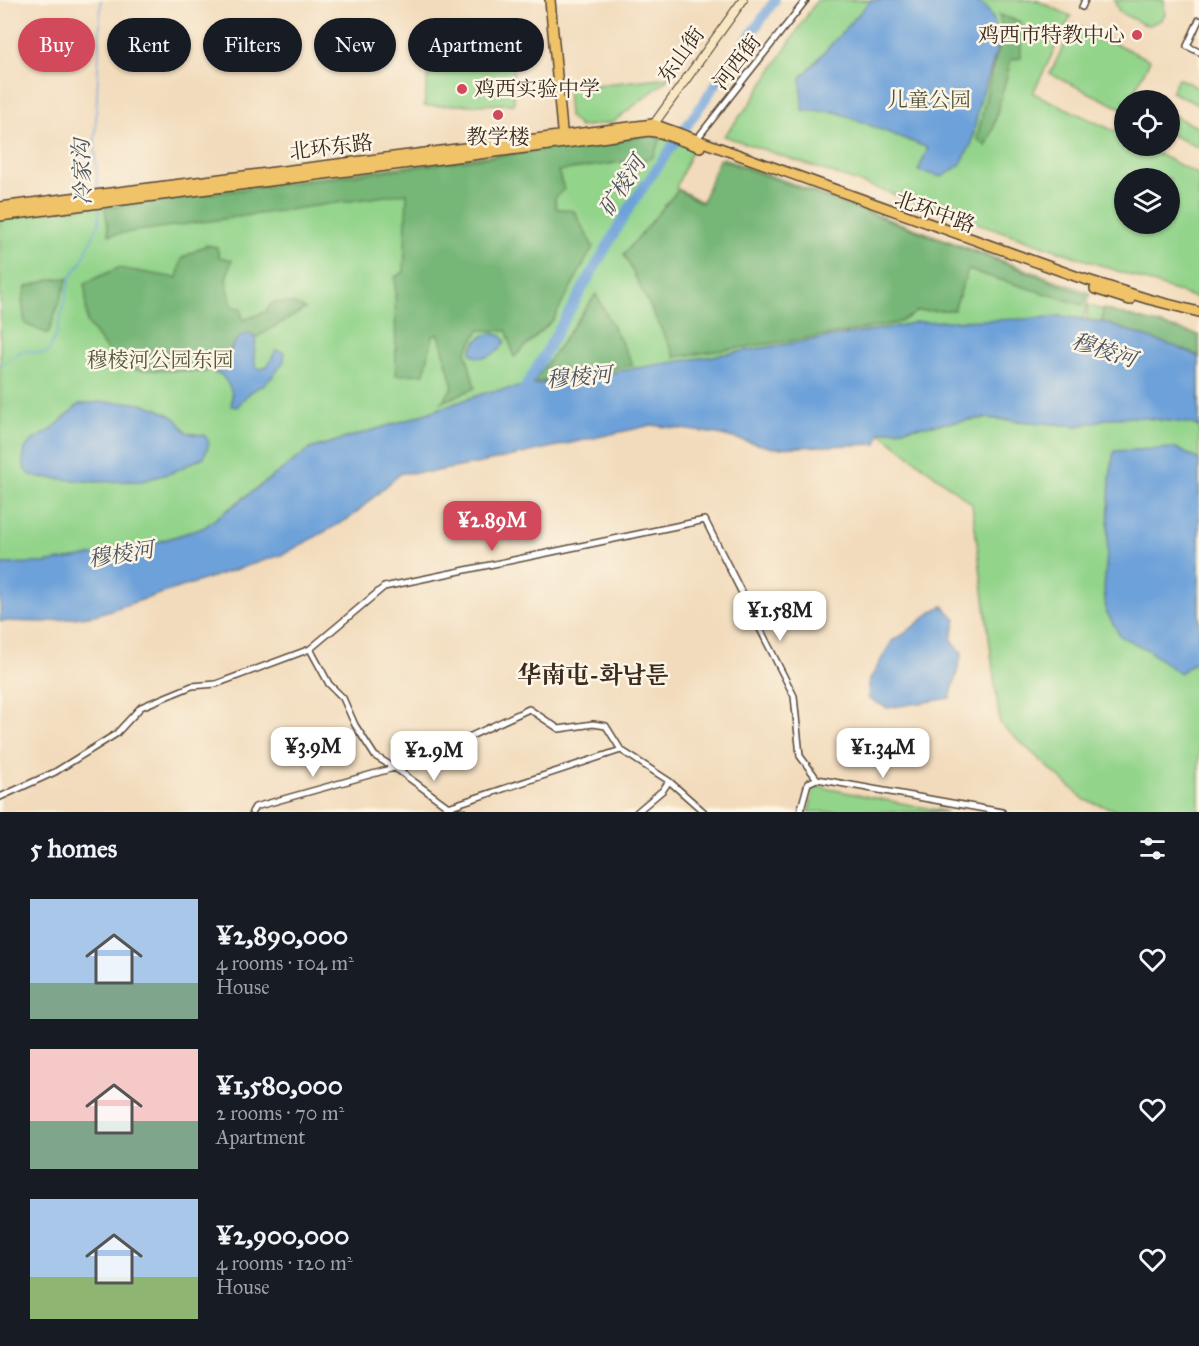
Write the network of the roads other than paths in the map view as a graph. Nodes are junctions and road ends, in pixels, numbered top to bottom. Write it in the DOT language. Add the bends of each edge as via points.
graph roads {
  1 [pos="550,0"];
  2 [pos="743,0"];
  3 [pos="806,0"];
  4 [pos="1085,0"];
  5 [pos="1082,7"];
  6 [pos="1199,20"];
  7 [pos="1199,52"];
  8 [pos="651,128"];
  9 [pos="663,131"];
  10 [pos="563,140"];
  11 [pos="695,142"];
  12 [pos="0,207"];
  13 [pos="0,216"];
  14 [pos="1199,312"];
  15 [pos="1199,318"];
  16 [pos="310,649"];
  17 [pos="621,750"];
  18 [pos="396,769"];
  19 [pos="817,779"];
  20 [pos="669,781"];
  21 [pos="0,797"];
  22 [pos="448,807"];
  23 [pos="252,812"];
  24 [pos="463,812"];
  25 [pos="637,812"];
  26 [pos="704,812"];
  27 [pos="800,812"];
  28 [pos="1002,812"];
  1 -- 10 [label="highway"];
  2 -- 8 [label="main road, 东山街"];
  3 -- 11 [label="street, 河西街"];
  4 -- 5 [label="street"];
  6 -- 7 [label="street" via="1187,46"];
  8 -- 9 [label="highway, 北环东路"];
  8 -- 10 [label="highway, 北环东路"];
  9 -- 11 [label="highway, 北环中路"];
  10 -- 12 [label="highway, 北环东路"];
  10 -- 13 [label="highway, 北环东路"];
  11 -- 14 [label="highway, 北环中路" via="1116,290"];
  11 -- 15 [label="highway, 北环中路" via="1113,295"];
  16 -- 18 [label="street" via="375,756"];
  16 -- 19 [label="street" via="384,586 705,520 794,696 800,756"];
  16 -- 21 [label="street" via="216,684 192,686 141,707 116,734 55,772"];
  17 -- 18 [label="street" via="606,726 559,729 529,709"];
  17 -- 20 [label="street"];
  17 -- 22 [label="street"];
  18 -- 22 [label="street"];
  18 -- 23 [label="street" via="255,807"];
  19 -- 27 [label="street" via="808,783"];
  19 -- 28 [label="street"];
  20 -- 25 [label="street"];
  20 -- 26 [label="street"];
  22 -- 24 [label="street"];
}
